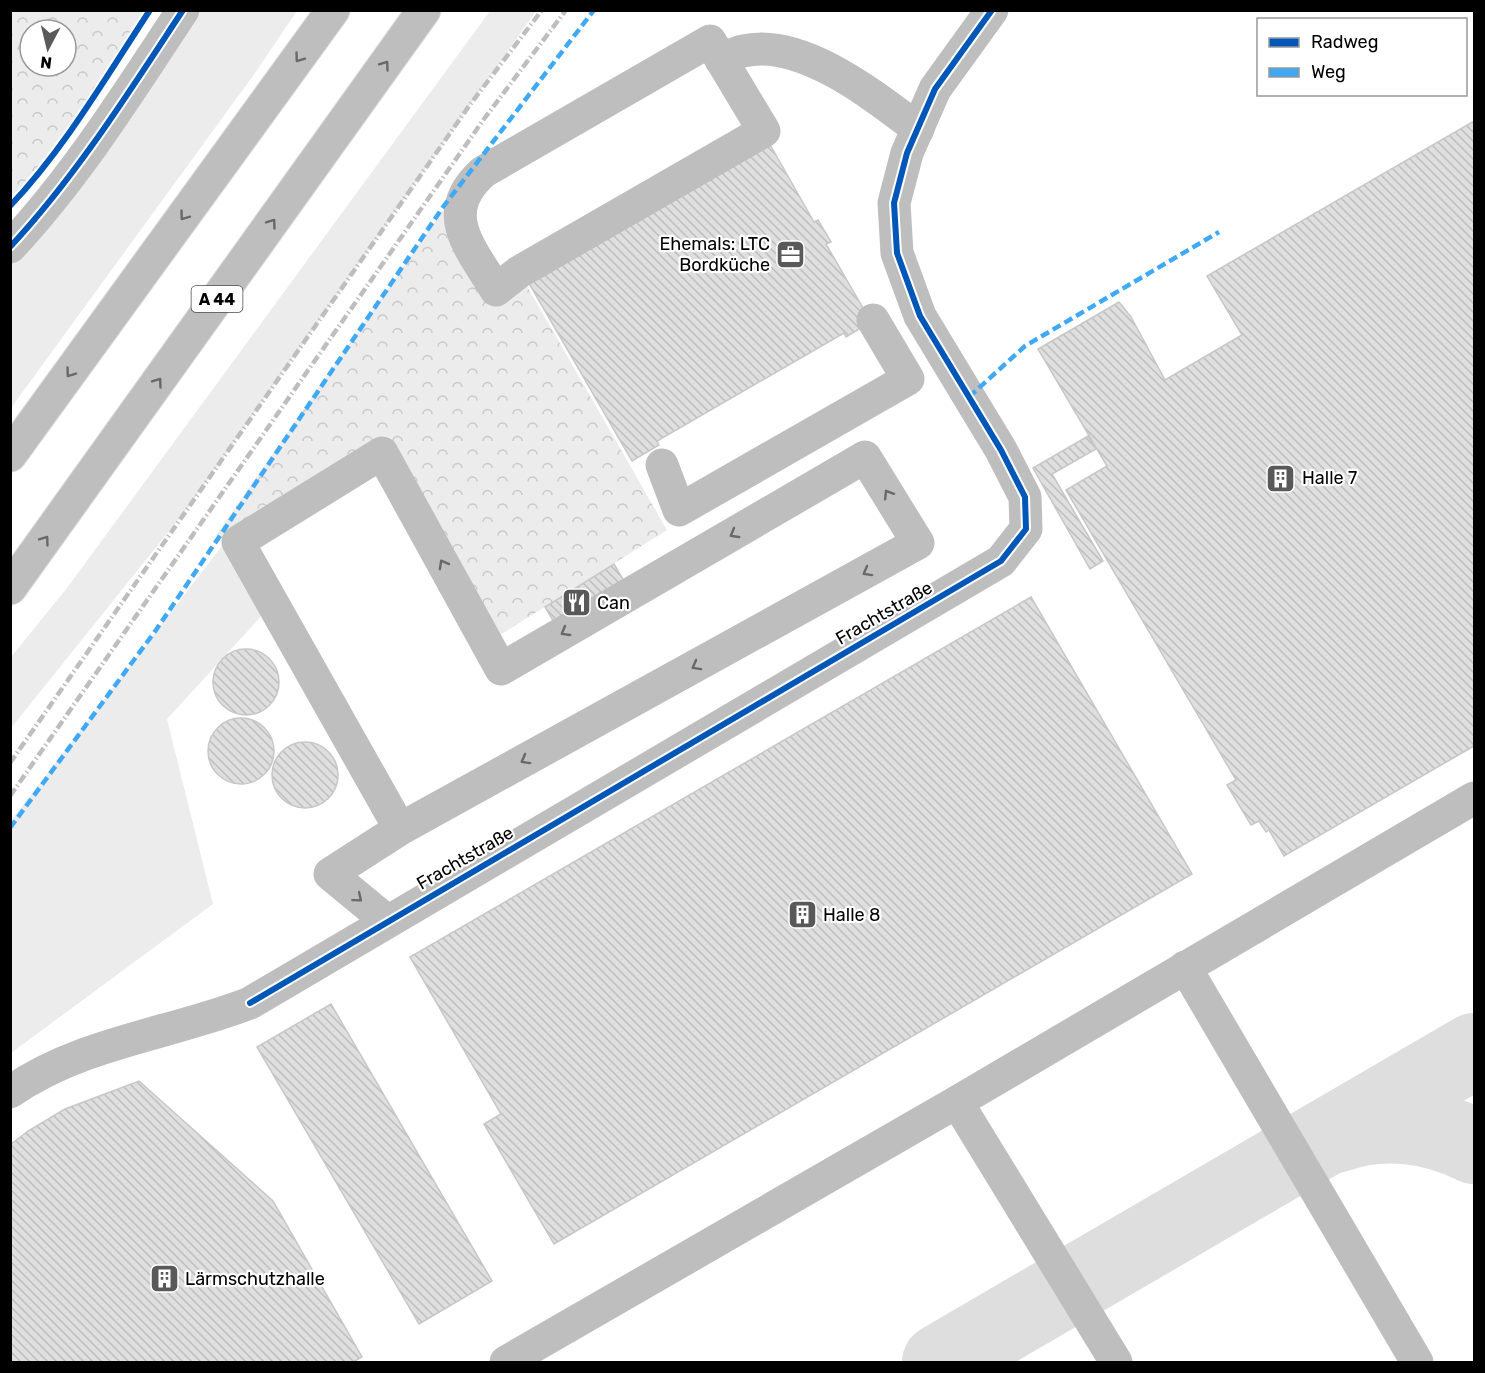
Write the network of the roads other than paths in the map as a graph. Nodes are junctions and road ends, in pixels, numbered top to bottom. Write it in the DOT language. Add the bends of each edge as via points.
graph roads {
  1 [pos="183,10"];
  2 [pos="333,10"];
  3 [pos="424,10"];
  4 [pos="992,10"];
  5 [pos="721,60"];
  6 [pos="918,129"];
  7 [pos="10,247"];
  8 [pos="873,320"];
  9 [pos="945,357"];
  10 [pos="908,379"];
  11 [pos="10,455"];
  12 [pos="662,465"];
  13 [pos="10,588"];
  14 [pos="1474,798"];
  15 [pos="400,829"];
  16 [pos="387,921"];
  17 [pos="1185,968"];
  18 [pos="10,1092"];
  19 [pos="957,1102"];
  20 [pos="506,1362"];
  21 [pos="1116,1362"];
  22 [pos="1417,1362"];
  1 -- 7 [label="main road" via="99,138 58,193"];
  2 -- 11 [label="main road, one-way"];
  13 -- 3 [label="main road, A 44, one-way"];
  4 -- 6 [label="main road, Frachtstraße" via="935,89"];
  5 -- 5 [label="main road" via="710,41 483,172 471,183 459,215 461,229 495,290 519,272 764,131"];
  5 -- 6 [label="main road" via="743,51 773,50 799,56 866,90"];
  6 -- 9 [label="main road, Frachtstraße" via="907,153 894,203 897,253 920,316"];
  8 -- 10 [label="main road"];
  9 -- 10 [label="main road"];
  9 -- 16 [label="main road, Frachtstraße" via="1025,496 1026,529 1001,561"];
  10 -- 12 [label="main road" via="679,510"];
  14 -- 17 [label="main road"];
  15 -- 15 [label="main road" via="238,542 381,453 501,669 865,457 918,543"];
  15 -- 16 [label="main road, one-way" via="330,874"];
  16 -- 18 [label="main road, Frachtstraße" via="250,1003 209,1020 83,1054"];
  17 -- 19 [label="main road"];
  17 -- 22 [label="main road"];
  19 -- 20 [label="main road"];
  19 -- 21 [label="main road"];
}
